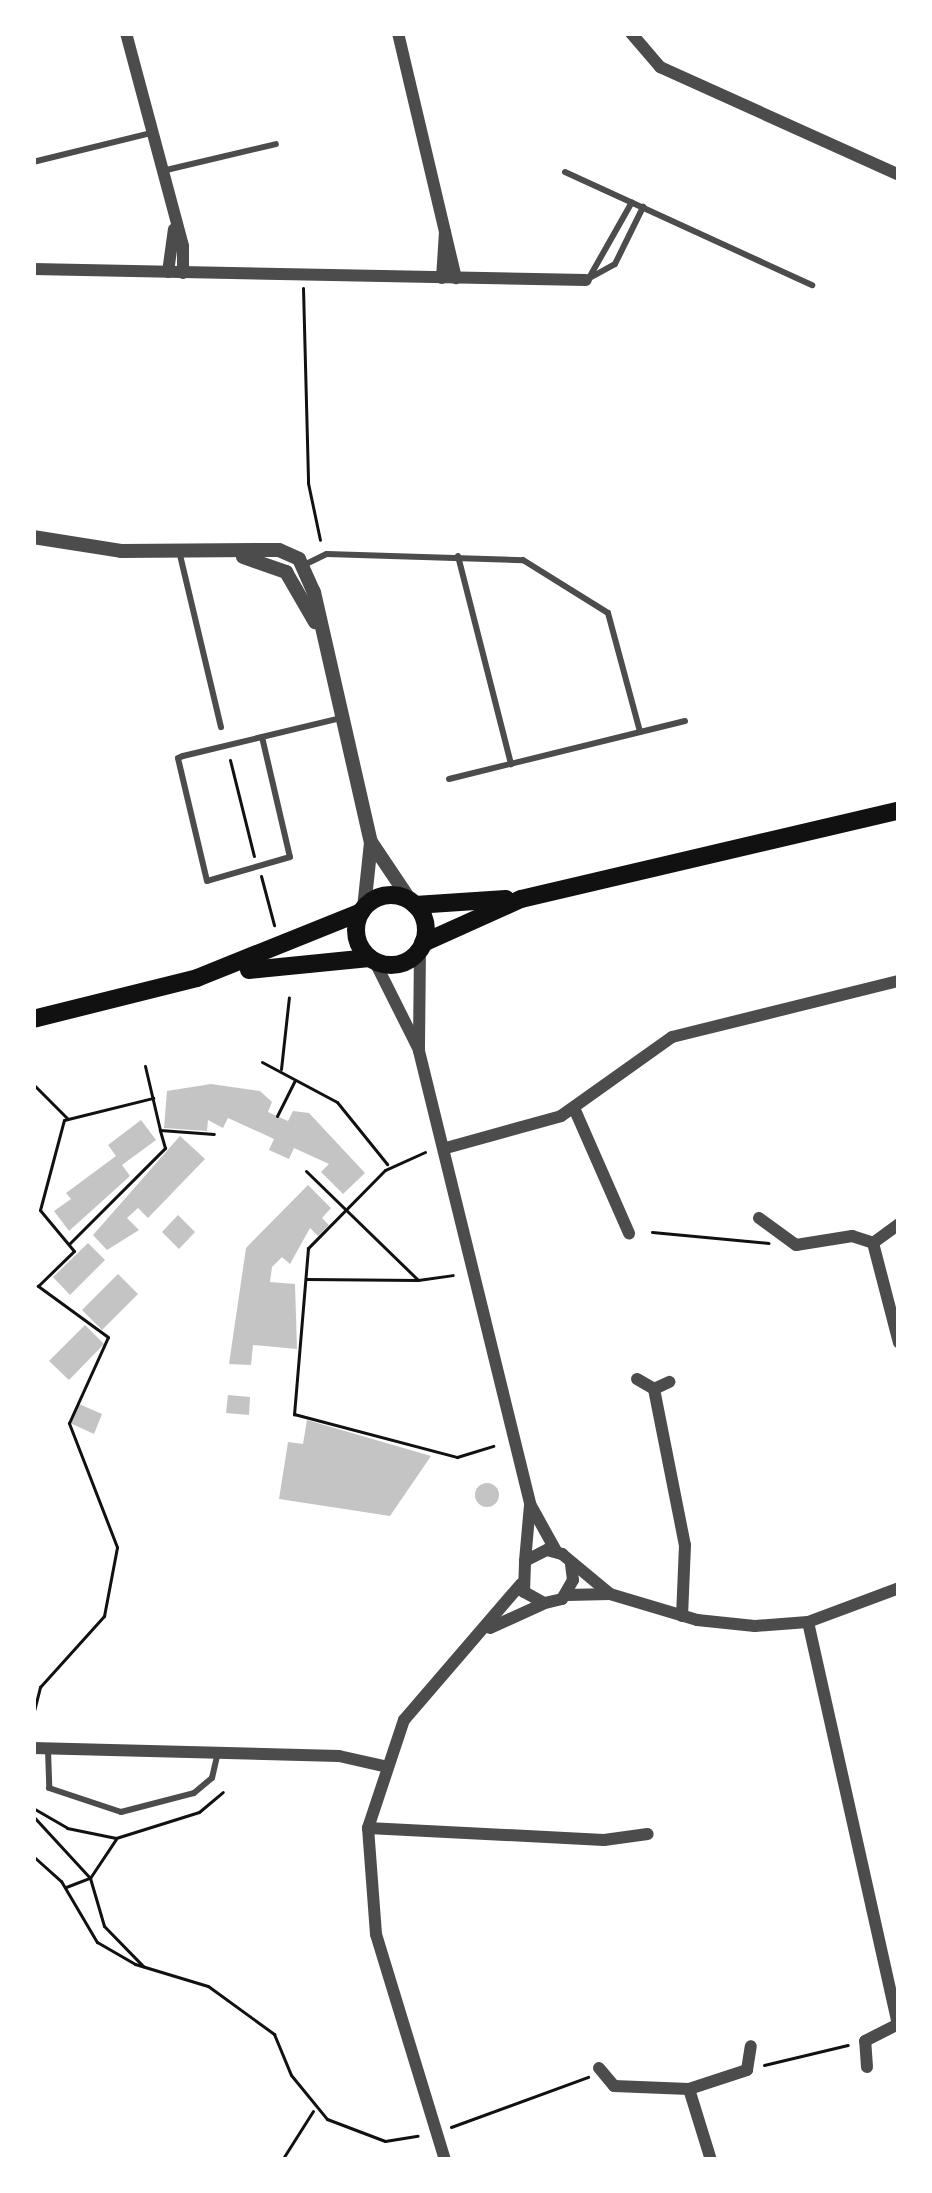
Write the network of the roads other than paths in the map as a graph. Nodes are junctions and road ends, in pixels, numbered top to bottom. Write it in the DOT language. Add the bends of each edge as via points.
graph roads {
  1 [pos="126,33"];
  2 [pos="398,33"];
  3 [pos="631,33"];
  4 [pos="151,133"];
  5 [pos="276,144"];
  6 [pos="33,162"];
  7 [pos="160,172"];
  8 [pos="566,172"];
  9 [pos="899,175"];
  10 [pos="632,202"];
  11 [pos="643,208"];
  12 [pos="33,269"];
  13 [pos="175,272"];
  14 [pos="449,278"];
  15 [pos="586,280"];
  16 [pos="812,285"];
  17 [pos="33,537"];
  18 [pos="179,551"];
  19 [pos="224,553"];
  20 [pos="458,556"];
  21 [pos="304,565"];
  22 [pos="291,578"];
  23 [pos="321,638"];
  24 [pos="341,718"];
  25 [pos="685,721"];
  26 [pos="221,727"];
  27 [pos="640,733"];
  28 [pos="262,737"];
  29 [pos="511,764"];
  30 [pos="449,779"];
  31 [pos="899,810"];
  32 [pos="371,842"];
  33 [pos="521,898"];
  34 [pos="413,904"];
  35 [pos="362,910"];
  36 [pos="422,946"];
  37 [pos="372,960"];
  38 [pos="197,979"];
  39 [pos="899,981"];
  40 [pos="33,1019"];
  41 [pos="419,1051"];
  42 [pos="574,1108"];
  43 [pos="446,1148"];
  44 [pos="759,1218"];
  45 [pos="899,1224"];
  46 [pos="629,1233"];
  47 [pos="873,1243"];
  48 [pos="899,1343"];
  49 [pos="637,1378"];
  50 [pos="669,1382"];
  51 [pos="654,1389"];
  52 [pos="530,1504"];
  53 [pos="556,1551"];
  54 [pos="525,1561"];
  55 [pos="571,1564"];
  56 [pos="520,1584"];
  57 [pos="899,1588"];
  58 [pos="567,1594"];
  59 [pos="610,1594"];
  60 [pos="544,1604"];
  61 [pos="682,1616"];
  62 [pos="808,1622"];
  63 [pos="489,1628"];
  64 [pos="40,1748"];
  65 [pos="218,1753"];
  66 [pos="383,1766"];
  67 [pos="368,1828"];
  68 [pos="648,1834"];
  69 [pos="899,2024"];
  70 [pos="752,2046"];
  71 [pos="867,2067"];
  72 [pos="600,2071"];
  73 [pos="689,2090"];
  74 [pos="446,2160"];
  75 [pos="711,2160"];
  1 -- 4 [label="street"];
  2 -- 14 [label="street" via="445,225"];
  3 -- 9 [label="street" via="660,67"];
  4 -- 6 [label="lane"];
  4 -- 7 [label="street"];
  5 -- 7 [label="lane"];
  7 -- 13 [label="street"];
  8 -- 10 [label="lane"];
  10 -- 11 [label="lane"];
  10 -- 15 [label="lane" via="602,267"];
  11 -- 15 [label="lane" via="615,264"];
  11 -- 16 [label="lane"];
  12 -- 13 [label="street"];
  13 -- 14 [label="street"];
  14 -- 15 [label="street"];
  17 -- 18 [label="street" via="66,547"];
  18 -- 19 [label="street"];
  18 -- 26 [label="lane"];
  19 -- 21 [label="street" via="287,551"];
  19 -- 22 [label="street"];
  20 -- 21 [label="lane" via="323,554"];
  20 -- 27 [label="lane" via="520,559 606,611"];
  20 -- 29 [label="lane"];
  21 -- 22 [label="street"];
  21 -- 23 [label="street"];
  22 -- 23 [label="street"];
  23 -- 24 [label="street"];
  24 -- 28 [label="lane"];
  24 -- 32 [label="street"];
  25 -- 27 [label="lane"];
  27 -- 29 [label="lane"];
  28 -- 28 [label="lane" via="290,857 214,883 204,875 176,764"];
  29 -- 30 [label="lane"];
  31 -- 33 [label="main road"];
  32 -- 34 [label="street"];
  32 -- 35 [label="street"];
  33 -- 34 [label="main road"];
  33 -- 36 [label="main road"];
  34 -- 35 [label="main road" via="392,896"];
  34 -- 36 [label="main road"];
  35 -- 37 [label="main road" via="357,942"];
  35 -- 38 [label="main road"];
  36 -- 37 [label="main road" via="395,965"];
  36 -- 41 [label="street"];
  37 -- 38 [label="main road"];
  37 -- 41 [label="street"];
  38 -- 40 [label="main road"];
  39 -- 42 [label="street" via="672,1036"];
  41 -- 43 [label="street"];
  42 -- 43 [label="street"];
  42 -- 46 [label="street"];
  43 -- 52 [label="street"];
  44 -- 47 [label="street" via="796,1245 852,1236"];
  45 -- 47 [label="street"];
  47 -- 48 [label="street"];
  49 -- 51 [label="street"];
  50 -- 51 [label="street"];
  51 -- 61 [label="street" via="685,1545"];
  52 -- 53 [label="street"];
  52 -- 54 [label="street"];
  53 -- 54 [label="street"];
  53 -- 55 [label="street"];
  54 -- 56 [label="street"];
  55 -- 58 [label="street"];
  55 -- 59 [label="street"];
  56 -- 60 [label="street"];
  56 -- 63 [label="street"];
  57 -- 62 [label="street"];
  58 -- 59 [label="street"];
  58 -- 60 [label="street"];
  59 -- 61 [label="street"];
  60 -- 63 [label="street"];
  61 -- 62 [label="street" via="736,1625"];
  62 -- 69 [label="street"];
  63 -- 66 [label="street" via="417,1702"];
  64 -- 65 [label="street"];
  64 -- 65 [label="lane" via="49,1788 122,1812 188,1797 209,1782"];
  65 -- 66 [label="street" via="339,1756"];
  66 -- 67 [label="street"];
  67 -- 68 [label="street" via="604,1840"];
  67 -- 74 [label="street" via="370,1912"];
  69 -- 71 [label="street" via="866,2041"];
  70 -- 73 [label="street" via="751,2067"];
  72 -- 73 [label="street" via="621,2088"];
  73 -- 75 [label="street"];
}
